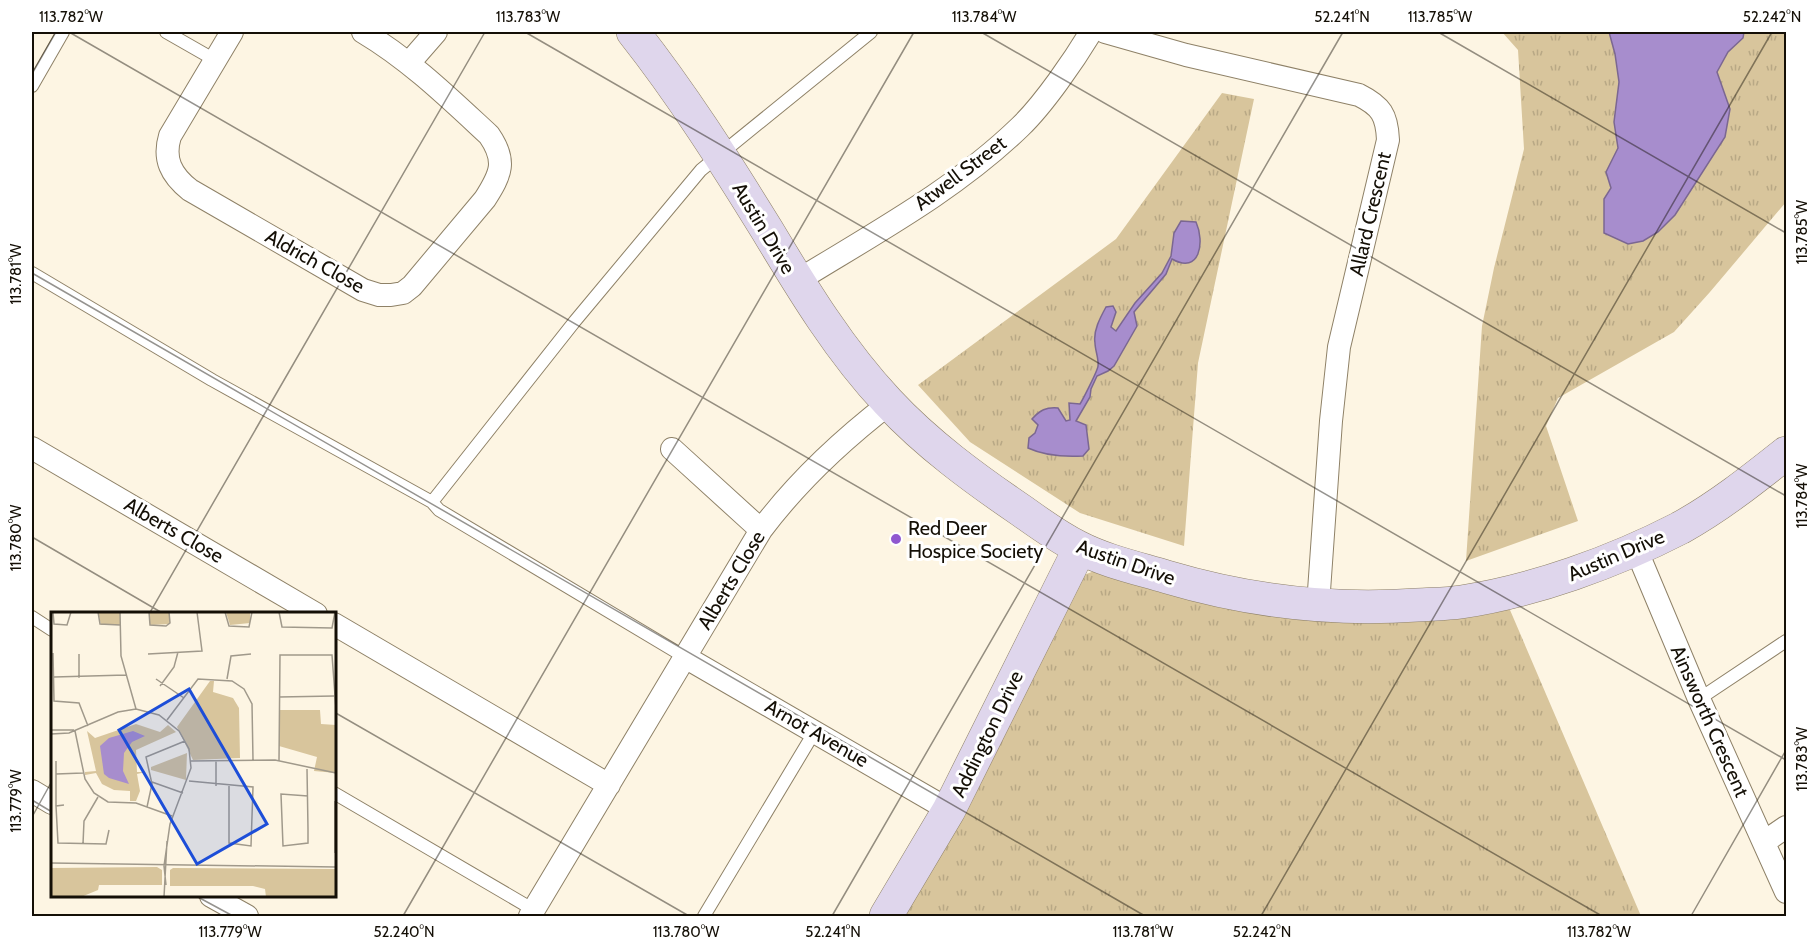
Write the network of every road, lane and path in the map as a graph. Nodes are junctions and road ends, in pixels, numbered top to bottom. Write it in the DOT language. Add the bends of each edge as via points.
graph roads {
  1 [pos="63,32"];
  2 [pos="166,32"];
  3 [pos="232,32"];
  4 [pos="363,32"];
  5 [pos="436,32"];
  6 [pos="633,32"];
  7 [pos="871,32"];
  8 [pos="1091,32"];
  9 [pos="1105,32"];
  10 [pos="215,60"];
  11 [pos="409,63"];
  12 [pos="32,86"];
  13 [pos="720,156"];
  14 [pos="32,273"];
  15 [pos="797,282"];
  16 [pos="890,404"];
  17 [pos="32,448"];
  18 [pos="672,449"];
  19 [pos="1786,453"];
  20 [pos="432,502"];
  21 [pos="761,530"];
  22 [pos="1080,548"];
  23 [pos="1636,549"];
  24 [pos="1318,605"];
  25 [pos="313,612"];
  26 [pos="32,617"];
  27 [pos="336,625"];
  28 [pos="51,629"];
  29 [pos="1786,641"];
  30 [pos="685,657"];
  31 [pos="1700,699"];
  32 [pos="815,731"];
  33 [pos="609,785"];
  34 [pos="32,791"];
  35 [pos="336,794"];
  36 [pos="51,802"];
  37 [pos="949,810"];
  38 [pos="1786,827"];
  39 [pos="1764,842"];
  40 [pos="1786,892"];
  41 [pos="213,897"];
  42 [pos="532,913"];
  43 [pos="247,916"];
  44 [pos="704,916"];
  45 [pos="886,916"];
  1 -- 12 [label="lane"];
  2 -- 10 [label="lane"];
  3 -- 10 [label="street, Aldrich Close"];
  4 -- 11 [label="street, Aldrich Close"];
  5 -- 11 [label="street"];
  6 -- 13 [label="street, Austin Drive"];
  7 -- 13 [label="lane"];
  8 -- 15 [label="street, Atwell Street" via="1022,126 993,151 922,203"];
  9 -- 24 [label="street, Allard Crescent" via="1359,95 1373,102 1387,125 1388,140 1340,347"];
  10 -- 11 [label="street, Aldrich Close" via="170,136 166,148 172,172 190,189 348,282 379,295 403,292 412,286 485,199 501,163 499,150 489,135"];
  13 -- 15 [label="street, Austin Drive"];
  13 -- 20 [label="lane" via="702,170 620,268"];
  14 -- 20 [label="lane" via="212,380"];
  15 -- 16 [label="street, Austin Drive"];
  16 -- 21 [label="street, Alberts Close" via="796,487"];
  16 -- 22 [label="street, Austin Drive" via="975,478"];
  17 -- 25 [label="street, Alberts Close"];
  18 -- 21 [label="street"];
  19 -- 23 [label="street, Austin Drive" via="1683,526"];
  20 -- 30 [label="lane" via="439,510"];
  21 -- 30 [label="street, Alberts Close"];
  22 -- 24 [label="street, Austin Drive" via="1215,591"];
  22 -- 37 [label="street, Addington Drive"];
  23 -- 24 [label="street, Austin Drive" via="1564,577 1460,602 1388,608"];
  23 -- 31 [label="street, Ainsworth Crescent"];
  26 -- 28 [label="lane"];
  27 -- 33 [label="street"];
  29 -- 31 [label="lane"];
  30 -- 32 [label="street, Arnot Avenue"];
  30 -- 33 [label="street, Alberts Close"];
  31 -- 39 [label="street, Ainsworth Crescent"];
  32 -- 37 [label="street, Arnot Avenue"];
  32 -- 44 [label="lane"];
  33 -- 42 [label="street, Alberts Close"];
  34 -- 36 [label="street"];
  35 -- 42 [label="lane"];
  37 -- 45 [label="street, Addington Drive"];
  38 -- 39 [label="street"];
  39 -- 40 [label="street, Ainsworth Crescent"];
  41 -- 43 [label="street"];
}
